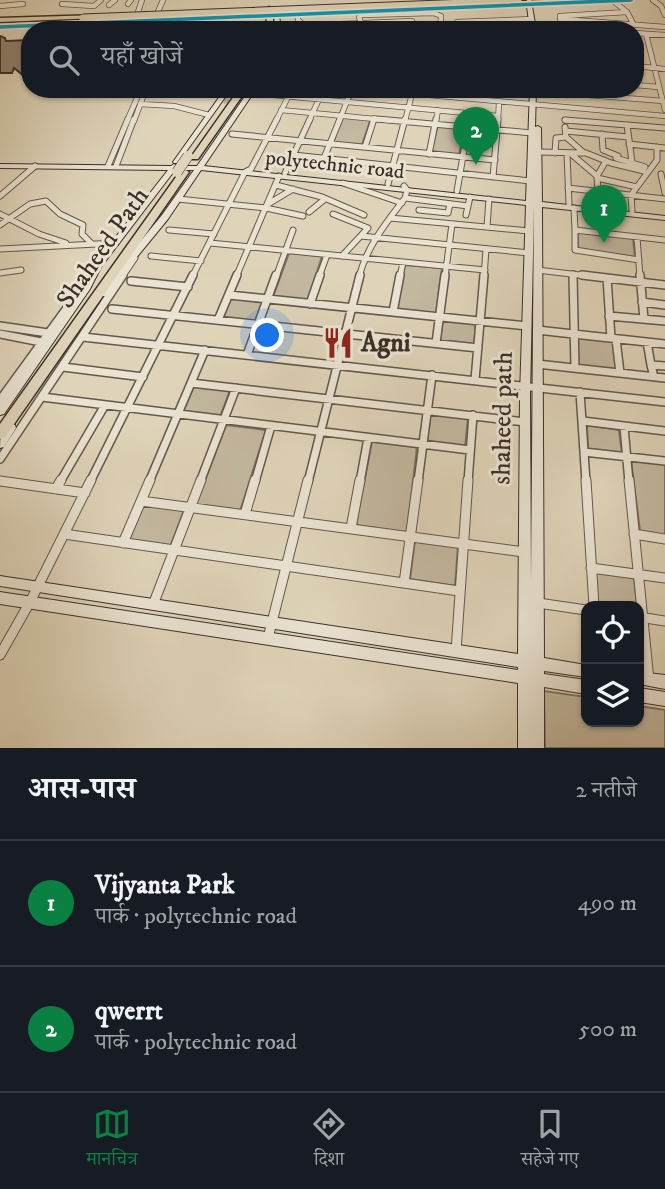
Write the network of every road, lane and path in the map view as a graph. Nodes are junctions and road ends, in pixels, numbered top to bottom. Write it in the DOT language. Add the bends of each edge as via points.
graph roads {
  1 [pos="101,0"];
  2 [pos="114,0"];
  3 [pos="142,0"];
  4 [pos="163,0"];
  5 [pos="582,0"];
  6 [pos="631,0"];
  7 [pos="655,0"];
  8 [pos="517,1"];
  9 [pos="613,1"];
  10 [pos="534,2"];
  11 [pos="372,3"];
  12 [pos="62,4"];
  13 [pos="11,5"];
  14 [pos="23,5"];
  15 [pos="109,5"];
  16 [pos="0,6"];
  17 [pos="412,8"];
  18 [pos="448,8"];
  19 [pos="664,11"];
  20 [pos="297,12"];
  21 [pos="339,12"];
  22 [pos="627,12"];
  23 [pos="270,13"];
  24 [pos="157,14"];
  25 [pos="137,15"];
  26 [pos="70,19"];
  27 [pos="532,19"];
  28 [pos="561,19"];
  29 [pos="500,20"];
  30 [pos="2,21"];
  31 [pos="21,21"];
  32 [pos="165,21"];
  33 [pos="237,21"];
  34 [pos="262,21"];
  35 [pos="262,21"];
  36 [pos="274,21"];
  37 [pos="299,21"];
  38 [pos="340,21"];
  39 [pos="360,21"];
  40 [pos="410,21"];
  41 [pos="441,21"];
  42 [pos="488,21"];
  43 [pos="535,21"];
  44 [pos="590,21"];
  45 [pos="632,21"];
  46 [pos="644,25"];
  47 [pos="665,27"];
  48 [pos="646,34"];
  49 [pos="665,35"];
  50 [pos="644,67"];
  51 [pos="655,68"];
  52 [pos="665,69"];
  53 [pos="644,86"];
  54 [pos="659,88"];
  55 [pos="139,98"];
  56 [pos="141,98"];
  57 [pos="224,98"];
  58 [pos="232,98"];
  59 [pos="243,98"];
  60 [pos="244,98"];
  61 [pos="287,98"];
  62 [pos="309,98"];
  63 [pos="348,98"];
  64 [pos="411,98"];
  65 [pos="456,98"];
  66 [pos="536,98"];
  67 [pos="590,98"];
  68 [pos="618,98"];
  69 [pos="319,99"];
  70 [pos="663,101"];
  71 [pos="346,102"];
  72 [pos="499,102"];
  73 [pos="138,104"];
  74 [pos="536,105"];
  75 [pos="408,107"];
  76 [pos="565,108"];
  77 [pos="281,110"];
  78 [pos="439,110"];
  79 [pos="592,110"];
  80 [pos="665,110"];
  81 [pos="313,112"];
  82 [pos="621,113"];
  83 [pos="209,115"];
  84 [pos="341,115"];
  85 [pos="498,116"];
  86 [pos="665,116"];
  87 [pos="374,118"];
  88 [pos="565,120"];
  89 [pos="405,121"];
  90 [pos="436,124"];
  91 [pos="627,125"];
  92 [pos="468,127"];
  93 [pos="665,128"];
  94 [pos="497,129"];
  95 [pos="532,132"];
  96 [pos="232,134"];
  97 [pos="566,134"];
  98 [pos="602,134"];
  99 [pos="267,137"];
  100 [pos="628,137"];
  101 [pos="300,141"];
  102 [pos="330,144"];
  103 [pos="629,145"];
  104 [pos="365,147"];
  105 [pos="657,147"];
  106 [pos="665,148"];
  107 [pos="397,150"];
  108 [pos="538,152"];
  109 [pos="583,152"];
  110 [pos="555,153"];
  111 [pos="568,153"];
  112 [pos="429,154"];
  113 [pos="294,155"];
  114 [pos="463,157"];
  115 [pos="324,158"];
  116 [pos="495,160"];
  117 [pos="657,160"];
  118 [pos="196,161"];
  119 [pos="606,161"];
  120 [pos="665,161"];
  121 [pos="0,164"];
  122 [pos="50,164"];
  123 [pos="112,164"];
  124 [pos="633,165"];
  125 [pos="35,166"];
  126 [pos="393,166"];
  127 [pos="623,166"];
  128 [pos="178,168"];
  129 [pos="248,171"];
  130 [pos="649,171"];
  131 [pos="460,173"];
  132 [pos="282,174"];
  133 [pos="619,174"];
  134 [pos="663,174"];
  135 [pos="493,177"];
  136 [pos="597,177"];
  137 [pos="530,181"];
  138 [pos="342,183"];
  139 [pos="388,184"];
  140 [pos="628,184"];
  141 [pos="276,185"];
  142 [pos="637,187"];
  143 [pos="568,188"];
  144 [pos="293,190"];
  145 [pos="457,191"];
  146 [pos="598,191"];
  147 [pos="665,193"];
  148 [pos="404,194"];
  149 [pos="631,195"];
  150 [pos="0,196"];
  151 [pos="470,197"];
  152 [pos="665,198"];
  153 [pos="178,199"];
  154 [pos="325,199"];
  155 [pos="489,199"];
  156 [pos="425,201"];
  157 [pos="534,202"];
  158 [pos="229,204"];
  159 [pos="450,204"];
  160 [pos="468,206"];
  161 [pos="572,206"];
  162 [pos="267,207"];
  163 [pos="632,211"];
  164 [pos="309,212"];
  165 [pos="0,214"];
  166 [pos="333,214"];
  167 [pos="364,215"];
  168 [pos="466,215"];
  169 [pos="10,216"];
  170 [pos="303,216"];
  171 [pos="665,216"];
  172 [pos="390,218"];
  173 [pos="452,224"];
  174 [pos="0,225"];
  175 [pos="487,227"];
  176 [pos="169,230"];
  177 [pos="293,230"];
  178 [pos="575,230"];
  179 [pos="529,231"];
  180 [pos="214,234"];
  181 [pos="361,236"];
  182 [pos="636,237"];
  183 [pos="374,238"];
  184 [pos="665,240"];
  185 [pos="91,243"];
  186 [pos="116,243"];
  187 [pos="210,243"];
  188 [pos="70,245"];
  189 [pos="448,245"];
  190 [pos="250,247"];
  191 [pos="0,249"];
  192 [pos="486,249"];
  193 [pos="286,251"];
  194 [pos="528,253"];
  195 [pos="327,255"];
  196 [pos="150,256"];
  197 [pos="342,256"];
  198 [pos="364,258"];
  199 [pos="639,260"];
  200 [pos="201,261"];
  201 [pos="402,262"];
  202 [pos="446,266"];
  203 [pos="97,267"];
  204 [pos="21,270"];
  205 [pos="485,270"];
  206 [pos="537,270"];
  207 [pos="0,273"];
  208 [pos="573,274"];
  209 [pos="607,278"];
  210 [pos="131,281"];
  211 [pos="640,282"];
  212 [pos="665,285"];
  213 [pos="188,287"];
  214 [pos="229,295"];
  215 [pos="268,299"];
  216 [pos="81,301"];
  217 [pos="642,302"];
  218 [pos="310,304"];
  219 [pos="665,305"];
  220 [pos="351,308"];
  221 [pos="112,309"];
  222 [pos="393,312"];
  223 [pos="174,316"];
  224 [pos="609,316"];
  225 [pos="440,317"];
  226 [pos="644,319"];
  227 [pos="218,320"];
  228 [pos="481,321"];
  229 [pos="665,321"];
  230 [pos="258,324"];
  231 [pos="0,327"];
  232 [pos="80,328"];
  233 [pos="532,328"];
  234 [pos="48,333"];
  235 [pos="0,334"];
  236 [pos="344,334"];
  237 [pos="574,334"];
  238 [pos="613,339"];
  239 [pos="41,342"];
  240 [pos="647,342"];
  241 [pos="436,343"];
  242 [pos="665,344"];
  243 [pos="159,345"];
  244 [pos="478,348"];
  245 [pos="205,350"];
  246 [pos="247,355"];
  247 [pos="537,364"];
  248 [pos="337,365"];
  249 [pos="652,365"];
  250 [pos="665,366"];
  251 [pos="62,367"];
  252 [pos="575,368"];
  253 [pos="620,373"];
  254 [pos="432,376"];
  255 [pos="143,377"];
  256 [pos="654,377"];
  257 [pos="665,378"];
  258 [pos="475,380"];
  259 [pos="191,383"];
  260 [pos="531,386"];
  261 [pos="236,388"];
  262 [pos="580,392"];
  263 [pos="42,397"];
  264 [pos="328,398"];
  265 [pos="0,400"];
  266 [pos="665,402"];
  267 [pos="105,405"];
  268 [pos="128,408"];
  269 [pos="427,410"];
  270 [pos="0,411"];
  271 [pos="178,414"];
  272 [pos="473,415"];
  273 [pos="223,420"];
  274 [pos="0,421"];
  275 [pos="583,421"];
  276 [pos="525,422"];
  277 [pos="271,426"];
  278 [pos="624,427"];
  279 [pos="320,432"];
  280 [pos="665,432"];
  281 [pos="0,434"];
  282 [pos="368,438"];
  283 [pos="0,444"];
  284 [pos="423,444"];
  285 [pos="470,450"];
  286 [pos="584,452"];
  287 [pos="626,457"];
  288 [pos="0,459"];
  289 [pos="665,461"];
  290 [pos="0,481"];
  291 [pos="56,489"];
  292 [pos="85,493"];
  293 [pos="141,501"];
  294 [pos="191,507"];
  295 [pos="245,514"];
  296 [pos="298,520"];
  297 [pos="351,528"];
  298 [pos="64,534"];
  299 [pos="634,534"];
  300 [pos="410,536"];
  301 [pos="665,539"];
  302 [pos="123,543"];
  303 [pos="464,544"];
  304 [pos="174,550"];
  305 [pos="524,552"];
  306 [pos="286,565"];
  307 [pos="591,568"];
  308 [pos="638,575"];
  309 [pos="665,578"];
  310 [pos="0,582"];
  311 [pos="404,583"];
  312 [pos="38,587"];
  313 [pos="459,591"];
  314 [pos="0,598"];
  315 [pos="594,601"];
  316 [pos="640,601"];
  317 [pos="30,602"];
  318 [pos="538,603"];
  319 [pos="153,605"];
  320 [pos="581,609"];
  321 [pos="644,618"];
  322 [pos="665,621"];
  323 [pos="272,623"];
  324 [pos="268,638"];
  325 [pos="456,651"];
  326 [pos="0,655"];
  327 [pos="531,662"];
  328 [pos="581,669"];
  329 [pos="531,678"];
  330 [pos="644,679"];
  331 [pos="665,682"];
  332 [pos="581,686"];
  333 [pos="644,696"];
  334 [pos="665,699"];
  335 [pos="525,748"];
  336 [pos="537,748"];
  1 -- 12 [label="street" via="94,6"];
  2 -- 15 [label="street"];
  3 -- 25 [label="street"];
  4 -- 24 [label="street"];
  5 -- 10 [label="highway"];
  6 -- 9 [label="street"];
  7 -- 19 [label="street"];
  8 -- 10 [label="highway"];
  8 -- 17 [label="highway"];
  8 -- 26 [label="highway, bridge"];
  9 -- 10 [label="street"];
  9 -- 22 [label="street"];
  10 -- 18 [label="highway"];
  10 -- 27 [label="street"];
  10 -- 43 [label="street"];
  11 -- 17 [label="highway"];
  11 -- 20 [label="highway"];
  13 -- 14 [label="street"];
  13 -- 16 [label="street"];
  13 -- 30 [label="street"];
  17 -- 18 [label="street"];
  17 -- 21 [label="street"];
  17 -- 39 [label="street" via="362,15"];
  17 -- 40 [label="street"];
  17 -- 41 [label="street" via="439,13"];
  18 -- 21 [label="highway"];
  20 -- 21 [label="highway"];
  20 -- 23 [label="highway"];
  20 -- 37 [label="street"];
  21 -- 38 [label="street"];
  22 -- 28 [label="street"];
  22 -- 45 [label="street"];
  23 -- 34 [label="highway"];
  23 -- 35 [label="highway"];
  23 -- 36 [label="street"];
  24 -- 25 [label="highway"];
  24 -- 33 [label="highway"];
  25 -- 30 [label="highway"];
  26 -- 30 [label="highway"];
  26 -- 32 [label="highway"];
  27 -- 29 [label="street"];
  28 -- 44 [label="street"];
  29 -- 42 [label="street"];
  30 -- 31 [label="street"];
  46 -- 47 [label="street"];
  48 -- 49 [label="street"];
  48 -- 51 [label="street"];
  50 -- 51 [label="street"];
  51 -- 52 [label="street"];
  51 -- 54 [label="street"];
  53 -- 54 [label="street"];
  54 -- 70 [label="street"];
  55 -- 73 [label="street"];
  56 -- 73 [label="street"];
  57 -- 83 [label="street"];
  58 -- 118 [label="highway, Shaheed Path"];
  59 -- 118 [label="highway, Shaheed Path"];
  60 -- 118 [label="street"];
  61 -- 77 [label="street"];
  62 -- 69 [label="street"];
  63 -- 71 [label="street"];
  64 -- 75 [label="street"];
  65 -- 72 [label="street"];
  66 -- 74 [label="street"];
  67 -- 79 [label="street"];
  68 -- 70 [label="street"];
  68 -- 82 [label="street"];
  69 -- 71 [label="street"];
  69 -- 81 [label="street"];
  70 -- 80 [label="street"];
  71 -- 75 [label="street"];
  71 -- 84 [label="street"];
  72 -- 74 [label="street"];
  72 -- 85 [label="street"];
  73 -- 83 [label="street" via="174,106"];
  73 -- 123 [label="street"];
  74 -- 76 [label="street"];
  74 -- 95 [label="street, shaheed path"];
  74 -- 108 [label="street"];
  75 -- 78 [label="street"];
  75 -- 89 [label="street"];
  76 -- 79 [label="street"];
  76 -- 88 [label="street"];
  77 -- 81 [label="street"];
  77 -- 99 [label="street"];
  78 -- 85 [label="street"];
  78 -- 90 [label="street"];
  79 -- 82 [label="street"];
  81 -- 84 [label="street"];
  81 -- 101 [label="street"];
  82 -- 86 [label="street"];
  83 -- 128 [label="street"];
  84 -- 87 [label="street"];
  84 -- 102 [label="street"];
  85 -- 94 [label="street"];
  87 -- 89 [label="street"];
  87 -- 104 [label="street"];
  88 -- 91 [label="street"];
  88 -- 97 [label="street"];
  89 -- 90 [label="street"];
  89 -- 107 [label="street"];
  90 -- 92 [label="street"];
  90 -- 112 [label="street"];
  91 -- 93 [label="street"];
  91 -- 100 [label="street"];
  92 -- 94 [label="street"];
  92 -- 114 [label="street"];
  94 -- 95 [label="street"];
  94 -- 116 [label="street"];
  95 -- 137 [label="street, shaheed path"];
  96 -- 99 [label="street"];
  97 -- 98 [label="street"];
  97 -- 109 [label="street"];
  97 -- 110 [label="street" via="556,138"];
  98 -- 100 [label="street"];
  98 -- 124 [label="street" via="603,150"];
  99 -- 101 [label="street"];
  99 -- 129 [label="street"];
  100 -- 103 [label="street"];
  101 -- 102 [label="street"];
  101 -- 113 [label="street"];
  102 -- 104 [label="street"];
  102 -- 115 [label="street"];
  103 -- 105 [label="street"];
  103 -- 124 [label="street"];
  104 -- 107 [label="street"];
  105 -- 106 [label="street"];
  105 -- 117 [label="street"];
  107 -- 112 [label="street"];
  107 -- 126 [label="street"];
  108 -- 110 [label="street"];
  108 -- 157 [label="street"];
  109 -- 111 [label="street"];
  109 -- 119 [label="street"];
  110 -- 111 [label="street"];
  111 -- 136 [label="street"];
  111 -- 143 [label="street"];
  112 -- 114 [label="street"];
  113 -- 115 [label="street"];
  113 -- 132 [label="street"];
  114 -- 116 [label="street"];
  114 -- 131 [label="street"];
  115 -- 126 [label="street"];
  116 -- 135 [label="street"];
  117 -- 120 [label="street"];
  117 -- 130 [label="street"];
  118 -- 128 [label="highway, Shaheed Path"];
  118 -- 129 [label="street, polytechnic road"];
  118 -- 153 [label="street"];
  119 -- 127 [label="street"];
  119 -- 136 [label="street"];
  121 -- 122 [label="street"];
  121 -- 125 [label="street"];
  122 -- 123 [label="street"];
  122 -- 125 [label="street"];
  123 -- 128 [label="street"];
  124 -- 127 [label="street"];
  124 -- 130 [label="street"];
  124 -- 140 [label="street"];
  125 -- 150 [label="street"];
  126 -- 131 [label="street"];
  126 -- 139 [label="street"];
  127 -- 133 [label="street"];
  128 -- 186 [label="street"];
  128 -- 216 [label="highway, Shaheed Path"];
  128 -- 232 [label="highway, Shaheed Path"];
  129 -- 132 [label="street, polytechnic road"];
  129 -- 158 [label="street"];
  130 -- 134 [label="street"];
  130 -- 142 [label="street"];
  131 -- 135 [label="street"];
  131 -- 145 [label="street"];
  132 -- 138 [label="street, polytechnic road"];
  132 -- 139 [label="street"];
  132 -- 141 [label="street"];
  134 -- 147 [label="street"];
  135 -- 137 [label="street"];
  136 -- 140 [label="street"];
  136 -- 146 [label="street"];
  137 -- 157 [label="street, shaheed path"];
  138 -- 148 [label="street, polytechnic road"];
  138 -- 148 [label="street"];
  139 -- 148 [label="street"];
  140 -- 142 [label="street"];
  141 -- 144 [label="street"];
  141 -- 162 [label="street"];
  142 -- 149 [label="street"];
  143 -- 146 [label="street"];
  143 -- 161 [label="street"];
  144 -- 154 [label="street"];
  144 -- 162 [label="street"];
  145 -- 148 [label="street"];
  145 -- 157 [label="street"];
  146 -- 149 [label="street"];
  148 -- 151 [label="street, polytechnic road"];
  148 -- 156 [label="street"];
  148 -- 172 [label="street"];
  149 -- 152 [label="street"];
  149 -- 163 [label="street"];
  151 -- 155 [label="street, polytechnic road"];
  151 -- 160 [label="street"];
  153 -- 158 [label="street"];
  153 -- 232 [label="street"];
  154 -- 164 [label="street"];
  154 -- 167 [label="street"];
  155 -- 157 [label="street, polytechnic road"];
  155 -- 175 [label="street"];
  156 -- 159 [label="street"];
  156 -- 159 [label="street" via="418,212 448,213"];
  157 -- 161 [label="street, polytechnic road"];
  157 -- 179 [label="street, shaheed path"];
  157 -- 206 [label="street"];
  158 -- 162 [label="street"];
  158 -- 180 [label="street"];
  159 -- 160 [label="street"];
  160 -- 168 [label="street"];
  161 -- 163 [label="street"];
  161 -- 171 [label="street, polytechnic road"];
  161 -- 178 [label="street"];
  162 -- 170 [label="street"];
  162 -- 190 [label="street"];
  163 -- 171 [label="street"];
  165 -- 169 [label="street"];
  166 -- 181 [label="street" via="368,228"];
  169 -- 174 [label="street"];
  169 -- 185 [label="street" via="46,201 83,225 82,234"];
  169 -- 188 [label="street"];
  172 -- 173 [label="street"];
  172 -- 183 [label="street"];
  173 -- 175 [label="street"];
  173 -- 189 [label="street"];
  175 -- 179 [label="street"];
  176 -- 180 [label="street"];
  177 -- 193 [label="street"];
  178 -- 182 [label="street"];
  178 -- 199 [label="street" via="575,250"];
  179 -- 194 [label="street, shaheed path"];
  180 -- 187 [label="street"];
  181 -- 183 [label="street"];
  181 -- 197 [label="street"];
  182 -- 184 [label="street"];
  182 -- 199 [label="street"];
  183 -- 189 [label="street"];
  183 -- 198 [label="street"];
  185 -- 186 [label="street"];
  185 -- 188 [label="street"];
  186 -- 203 [label="street"];
  187 -- 190 [label="street"];
  187 -- 200 [label="street"];
  188 -- 191 [label="street"];
  189 -- 192 [label="street"];
  189 -- 202 [label="street"];
  190 -- 193 [label="street"];
  190 -- 214 [label="street"];
  192 -- 194 [label="street"];
  192 -- 205 [label="street"];
  193 -- 195 [label="street"];
  193 -- 215 [label="street"];
  194 -- 233 [label="street, shaheed path"];
  195 -- 197 [label="street"];
  195 -- 218 [label="street"];
  196 -- 200 [label="street"];
  197 -- 198 [label="street"];
  198 -- 201 [label="street"];
  198 -- 220 [label="street"];
  199 -- 211 [label="street"];
  200 -- 213 [label="street"];
  201 -- 202 [label="street"];
  201 -- 222 [label="street"];
  202 -- 205 [label="street"];
  202 -- 225 [label="street"];
  203 -- 216 [label="street"];
  203 -- 234 [label="street"];
  204 -- 207 [label="street"];
  205 -- 228 [label="street"];
  206 -- 208 [label="street"];
  206 -- 233 [label="street"];
  208 -- 209 [label="street"];
  208 -- 237 [label="street"];
  209 -- 211 [label="street"];
  209 -- 224 [label="street"];
  210 -- 213 [label="street"];
  211 -- 212 [label="street"];
  211 -- 217 [label="street"];
  213 -- 223 [label="street"];
  214 -- 215 [label="street"];
  214 -- 227 [label="street"];
  215 -- 218 [label="street"];
  215 -- 230 [label="street"];
  216 -- 270 [label="street"];
  216 -- 274 [label="highway, Shaheed Path"];
  217 -- 219 [label="street"];
  217 -- 226 [label="street"];
  218 -- 220 [label="street"];
  220 -- 222 [label="street"];
  220 -- 236 [label="street"];
  221 -- 223 [label="street"];
  222 -- 225 [label="street"];
  223 -- 227 [label="street"];
  223 -- 243 [label="street"];
  224 -- 226 [label="street"];
  224 -- 238 [label="street"];
  225 -- 228 [label="street"];
  225 -- 241 [label="street"];
  226 -- 229 [label="street"];
  227 -- 230 [label="street"];
  228 -- 233 [label="street"];
  228 -- 244 [label="street"];
  230 -- 236 [label="street"];
  230 -- 246 [label="street"];
  231 -- 234 [label="street"];
  232 -- 243 [label="street"];
  232 -- 251 [label="street"];
  232 -- 281 [label="highway, Shaheed Path"];
  232 -- 283 [label="street"];
  233 -- 237 [label="street"];
  233 -- 247 [label="street"];
  233 -- 260 [label="street, shaheed path"];
  234 -- 239 [label="street"];
  235 -- 239 [label="street"];
  236 -- 241 [label="street"];
  236 -- 248 [label="street"];
  237 -- 238 [label="street"];
  237 -- 252 [label="street"];
  238 -- 240 [label="street"];
  238 -- 253 [label="street"];
  239 -- 265 [label="street"];
  240 -- 242 [label="street"];
  240 -- 249 [label="street"];
  241 -- 244 [label="street"];
  243 -- 245 [label="street"];
  243 -- 255 [label="street"];
  244 -- 258 [label="street"];
  245 -- 246 [label="street"];
  245 -- 259 [label="street"];
  246 -- 248 [label="street"];
  247 -- 252 [label="street"];
  247 -- 260 [label="street"];
  248 -- 254 [label="street"];
  248 -- 264 [label="street"];
  249 -- 250 [label="street"];
  249 -- 256 [label="street"];
  251 -- 255 [label="street"];
  251 -- 263 [label="street"];
  252 -- 253 [label="street"];
  253 -- 256 [label="street"];
  254 -- 258 [label="street"];
  254 -- 269 [label="street"];
  255 -- 268 [label="street"];
  256 -- 257 [label="street"];
  258 -- 260 [label="street"];
  259 -- 261 [label="street"];
  259 -- 271 [label="street"];
  260 -- 262 [label="street"];
  260 -- 276 [label="street, shaheed path"];
  260 -- 318 [label="street"];
  261 -- 264 [label="street"];
  261 -- 273 [label="street"];
  262 -- 266 [label="street"];
  262 -- 275 [label="street"];
  263 -- 267 [label="street"];
  263 -- 288 [label="street"];
  264 -- 269 [label="street"];
  264 -- 279 [label="street"];
  267 -- 268 [label="street"];
  267 -- 291 [label="street"];
  268 -- 271 [label="street"];
  268 -- 292 [label="street"];
  269 -- 272 [label="street"];
  269 -- 284 [label="street"];
  271 -- 273 [label="street"];
  271 -- 293 [label="street"];
  272 -- 276 [label="street"];
  272 -- 285 [label="street"];
  273 -- 277 [label="street"];
  273 -- 294 [label="street"];
  275 -- 278 [label="street"];
  275 -- 286 [label="street"];
  276 -- 305 [label="street, shaheed path"];
  277 -- 279 [label="street"];
  277 -- 295 [label="street"];
  278 -- 280 [label="street"];
  278 -- 287 [label="street"];
  279 -- 282 [label="street"];
  279 -- 296 [label="street"];
  282 -- 284 [label="street"];
  282 -- 297 [label="street"];
  284 -- 285 [label="street"];
  284 -- 300 [label="street"];
  285 -- 303 [label="street"];
  286 -- 287 [label="street"];
  286 -- 307 [label="street"];
  287 -- 289 [label="street"];
  287 -- 299 [label="street"];
  290 -- 291 [label="street"];
  291 -- 292 [label="street"];
  292 -- 298 [label="street"];
  293 -- 294 [label="street"];
  293 -- 302 [label="street"];
  294 -- 295 [label="street"];
  294 -- 304 [label="street"];
  295 -- 296 [label="street"];
  296 -- 297 [label="street"];
  296 -- 306 [label="street"];
  297 -- 300 [label="street"];
  298 -- 302 [label="street"];
  298 -- 312 [label="street"];
  299 -- 301 [label="street"];
  299 -- 308 [label="street"];
  300 -- 303 [label="street"];
  300 -- 311 [label="street"];
  302 -- 304 [label="street"];
  303 -- 305 [label="street"];
  303 -- 313 [label="street"];
  304 -- 306 [label="street"];
  304 -- 319 [label="street"];
  305 -- 327 [label="street, shaheed path"];
  306 -- 311 [label="street"];
  306 -- 323 [label="street"];
  307 -- 308 [label="street"];
  307 -- 315 [label="street"];
  308 -- 309 [label="street"];
  308 -- 316 [label="street"];
  310 -- 312 [label="street"];
  311 -- 313 [label="street"];
  312 -- 317 [label="street"];
  312 -- 319 [label="street"];
  313 -- 325 [label="street"];
  314 -- 317 [label="street"];
  317 -- 324 [label="street"];
  317 -- 326 [label="street"];
  318 -- 320 [label="street"];
  318 -- 327 [label="street"];
  319 -- 323 [label="street"];
  321 -- 322 [label="street"];
  323 -- 324 [label="street"];
  323 -- 325 [label="street"];
  324 -- 329 [label="street"];
  325 -- 327 [label="street"];
  327 -- 328 [label="street"];
  327 -- 329 [label="street"];
  329 -- 332 [label="street"];
  329 -- 335 [label="street"];
  329 -- 336 [label="street"];
  330 -- 331 [label="street"];
  333 -- 334 [label="street"];
}
